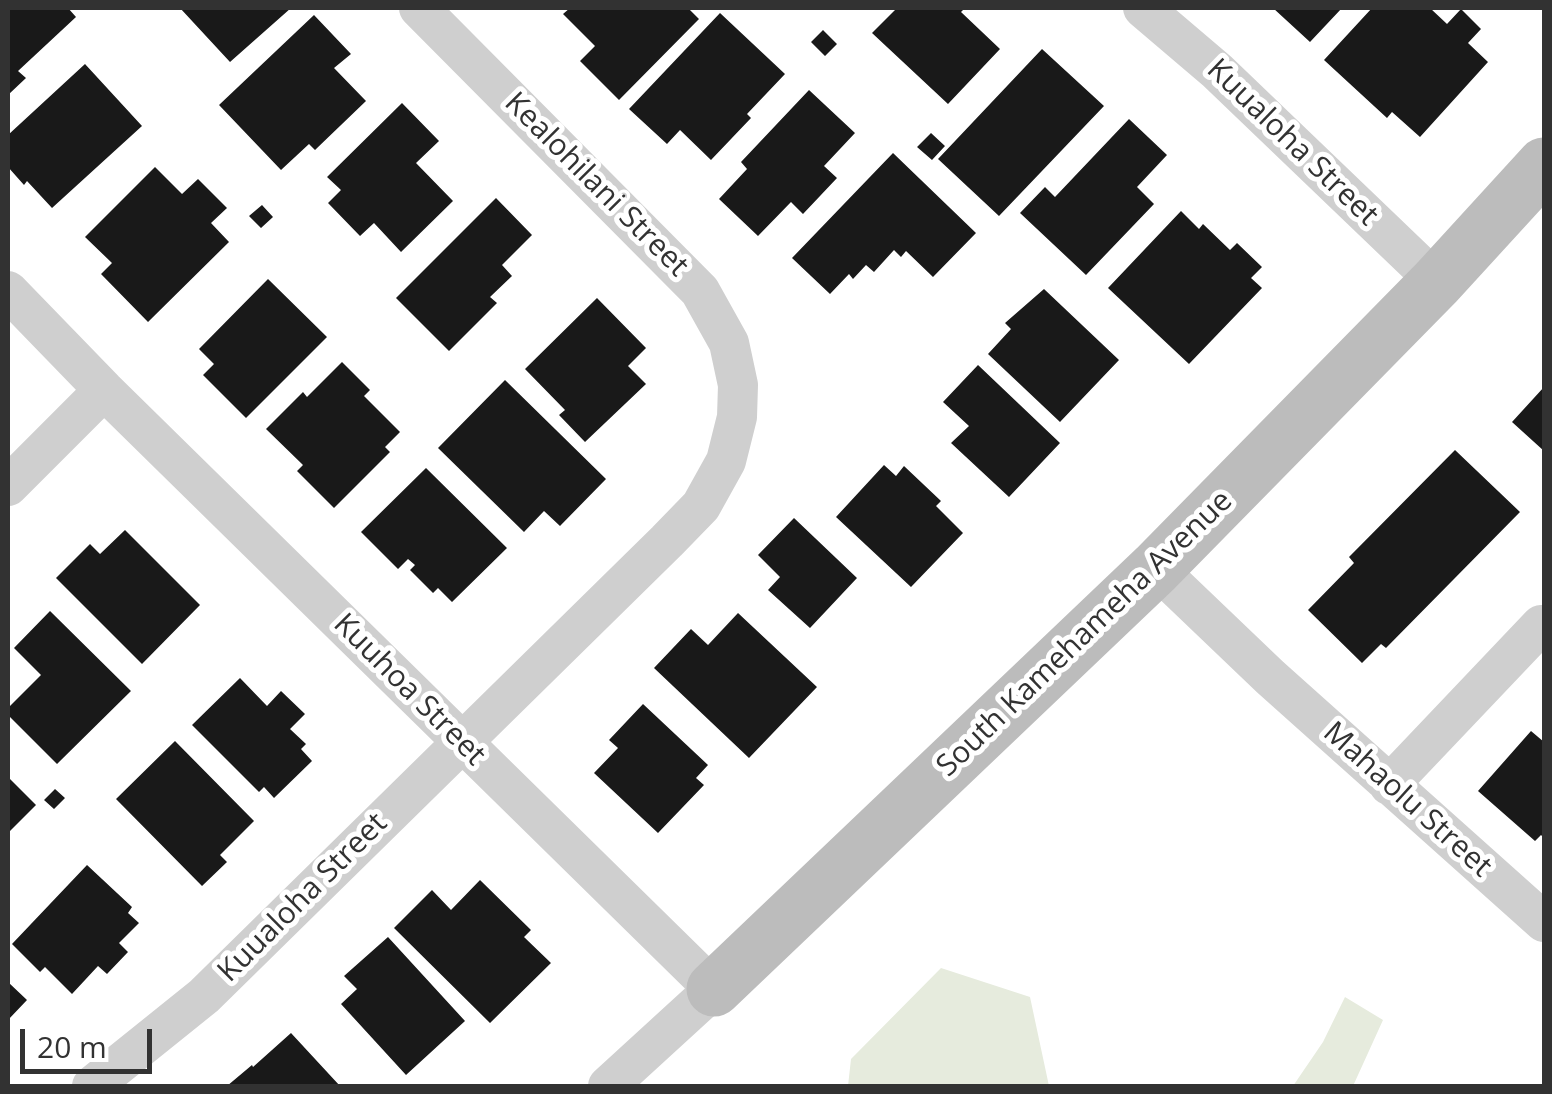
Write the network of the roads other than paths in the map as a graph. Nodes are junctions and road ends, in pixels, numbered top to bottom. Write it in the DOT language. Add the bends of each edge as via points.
graph roads {
  1 [pos="419,8"];
  2 [pos="1143,8"];
  3 [pos="1544,165"];
  4 [pos="1437,282"];
  5 [pos="8,291"];
  6 [pos="104,390"];
  7 [pos="8,486"];
  8 [pos="1156,568"];
  9 [pos="1544,628"];
  10 [pos="462,742"];
  11 [pos="1389,785"];
  12 [pos="1544,922"];
  13 [pos="714,988"];
  14 [pos="92,1086"];
  15 [pos="608,1086"];
  1 -- 10 [label="street, Kealohilani Street" via="700,291 729,343 738,385 738,418 726,461 701,506"];
  2 -- 4 [label="street, Kuualoha Street"];
  3 -- 4 [label="street, South Kamehameha Avenue"];
  4 -- 8 [label="street, South Kamehameha Avenue"];
  5 -- 6 [label="street, Kuuhoa Street"];
  6 -- 7 [label="street"];
  6 -- 10 [label="street, Kuuhoa Street"];
  8 -- 11 [label="street, Mahaolu Street"];
  8 -- 13 [label="street, South Kamehameha Avenue"];
  9 -- 11 [label="street"];
  10 -- 13 [label="street, Kuuhoa Street"];
  10 -- 14 [label="street, Kuualoha Street" via="204,996"];
  11 -- 12 [label="street, Mahaolu Street"];
  13 -- 15 [label="street, South Kamehameha Avenue"];
}
